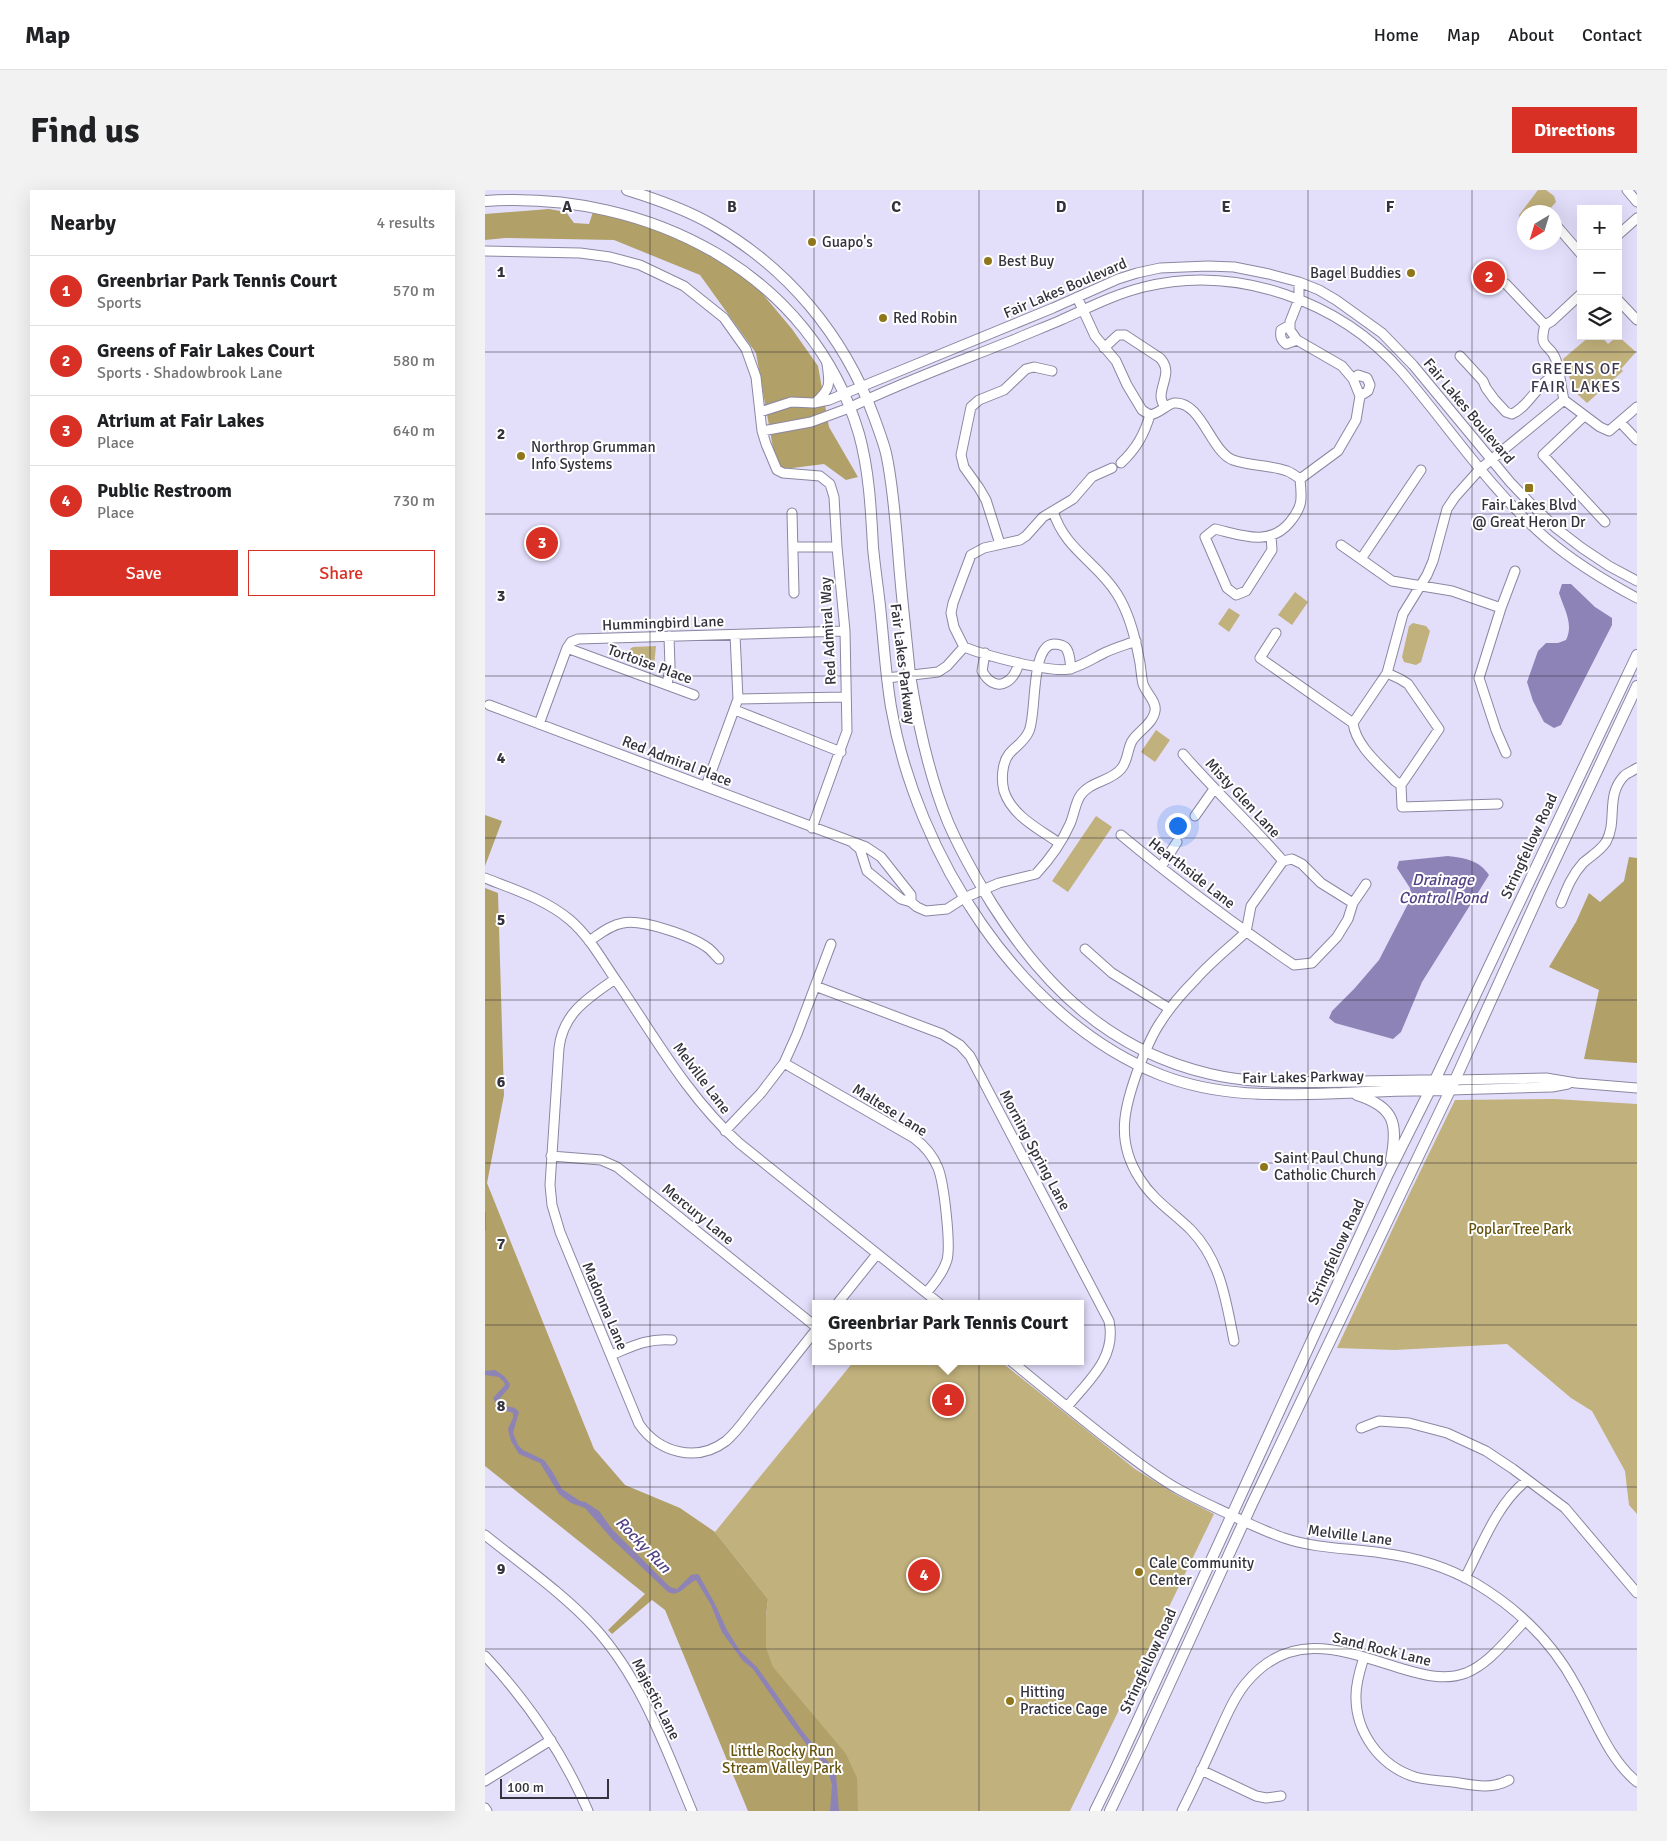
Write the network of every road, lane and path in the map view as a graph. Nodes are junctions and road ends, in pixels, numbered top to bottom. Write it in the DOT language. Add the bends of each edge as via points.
graph roads {
  1 [pos="627,190"];
  2 [pos="1627,190"];
  3 [pos="485,202"];
  4 [pos="1637,202"];
  5 [pos="1637,218"];
  6 [pos="1622,231"];
  7 [pos="1562,232"];
  8 [pos="1578,250"];
  9 [pos="485,251"];
  10 [pos="1299,282"];
  11 [pos="1506,284"];
  12 [pos="1312,288"];
  13 [pos="1580,295"];
  14 [pos="1077,297"];
  15 [pos="1299,299"];
  16 [pos="1622,304"];
  17 [pos="1083,310"];
  18 [pos="1637,320"];
  19 [pos="1545,325"];
  20 [pos="1105,348"];
  21 [pos="1460,356"];
  22 [pos="827,361"];
  23 [pos="1052,371"];
  24 [pos="1558,374"];
  25 [pos="1353,379"];
  26 [pos="862,387"];
  27 [pos="843,394"];
  28 [pos="1360,396"];
  29 [pos="867,399"];
  30 [pos="1564,400"];
  31 [pos="814,403"];
  32 [pos="1165,407"];
  33 [pos="1637,407"];
  34 [pos="849,408"];
  35 [pos="760,412"];
  36 [pos="1151,415"];
  37 [pos="1584,416"];
  38 [pos="1620,422"];
  39 [pos="762,431"];
  40 [pos="1637,440"];
  41 [pos="1491,459"];
  42 [pos="1121,463"];
  43 [pos="1112,468"];
  44 [pos="1480,469"];
  45 [pos="1421,470"];
  46 [pos="1301,479"];
  47 [pos="1053,511"];
  48 [pos="792,513"];
  49 [pos="1605,522"];
  50 [pos="1271,536"];
  51 [pos="999,544"];
  52 [pos="1341,545"];
  53 [pos="837,547"];
  54 [pos="793,548"];
  55 [pos="1361,559"];
  56 [pos="1515,571"];
  57 [pos="1637,581"];
  58 [pos="1420,586"];
  59 [pos="794,593"];
  60 [pos="1637,598"];
  61 [pos="1501,608"];
  62 [pos="845,631"];
  63 [pos="1276,633"];
  64 [pos="735,635"];
  65 [pos="669,636"];
  66 [pos="1136,641"];
  67 [pos="964,646"];
  68 [pos="567,648"];
  69 [pos="985,653"];
  70 [pos="1637,655"];
  71 [pos="1019,663"];
  72 [pos="1039,666"];
  73 [pos="1071,669"];
  74 [pos="1387,672"];
  75 [pos="911,675"];
  76 [pos="887,678"];
  77 [pos="667,685"];
  78 [pos="1637,686"];
  79 [pos="694,695"];
  80 [pos="846,697"];
  81 [pos="738,699"];
  82 [pos="489,705"];
  83 [pos="735,710"];
  84 [pos="1353,723"];
  85 [pos="539,724"];
  86 [pos="841,752"];
  87 [pos="1506,753"];
  88 [pos="1183,754"];
  89 [pos="1637,768"];
  90 [pos="1401,785"];
  91 [pos="706,786"];
  92 [pos="1214,790"];
  93 [pos="1499,804"];
  94 [pos="1195,816"];
  95 [pos="812,828"];
  96 [pos="1121,834"];
  97 [pos="1177,842"];
  98 [pos="1059,843"];
  99 [pos="854,844"];
  100 [pos="1283,861"];
  101 [pos="1161,867"];
  102 [pos="485,878"];
  103 [pos="1366,884"];
  104 [pos="983,891"];
  105 [pos="964,898"];
  106 [pos="911,902"];
  107 [pos="1353,903"];
  108 [pos="1561,903"];
  109 [pos="1246,932"];
  110 [pos="589,942"];
  111 [pos="831,944"];
  112 [pos="1085,949"];
  113 [pos="719,959"];
  114 [pos="615,980"];
  115 [pos="815,986"];
  116 [pos="1170,1009"];
  117 [pos="1145,1051"];
  118 [pos="784,1063"];
  119 [pos="1140,1066"];
  120 [pos="1435,1080"];
  121 [pos="1455,1080"];
  122 [pos="1576,1083"];
  123 [pos="1637,1088"];
  124 [pos="1429,1090"];
  125 [pos="1450,1090"];
  126 [pos="1349,1092"];
  127 [pos="725,1131"];
  128 [pos="551,1156"];
  129 [pos="1388,1174"];
  130 [pos="877,1254"];
  131 [pos="926,1293"];
  132 [pos="840,1300"];
  133 [pos="935,1300"];
  134 [pos="812,1324"];
  135 [pos="812,1335"];
  136 [pos="672,1340"];
  137 [pos="1234,1341"];
  138 [pos="611,1355"];
  139 [pos="1016,1365"];
  140 [pos="1067,1407"];
  141 [pos="1361,1428"];
  142 [pos="1526,1481"];
  143 [pos="1231,1515"];
  144 [pos="1244,1521"];
  145 [pos="487,1539"];
  146 [pos="1465,1578"];
  147 [pos="1637,1593"];
  148 [pos="1525,1621"];
  149 [pos="485,1656"];
  150 [pos="1364,1657"];
  151 [pos="551,1740"];
  152 [pos="1201,1770"];
  153 [pos="1509,1780"];
  154 [pos="485,1781"];
  155 [pos="1637,1782"];
  156 [pos="1281,1796"];
  157 [pos="588,1811"];
  158 [pos="692,1811"];
  159 [pos="1095,1811"];
  160 [pos="1110,1811"];
  161 [pos="1182,1811"];
  1 -- 26 [label="main road, Fair Lakes Parkway" via="710,223 764,259 818,315 846,356"];
  2 -- 4 [label="street"];
  3 -- 22 [label="main road, Fair Lakes Parkway" via="530,196 583,197 641,210 691,230 725,250 774,291 808,331"];
  5 -- 6 [label="street"];
  7 -- 8 [label="street"];
  9 -- 35 [label="street" via="594,254 641,265 671,278 713,308 740,338 754,369"];
  10 -- 12 [label="street, Fair Lakes Boulevard"];
  10 -- 14 [label="street, Fair Lakes Boulevard" via="1234,268 1174,267 1137,273"];
  10 -- 15 [label="street"];
  11 -- 19 [label="street"];
  12 -- 15 [label="street"];
  12 -- 41 [label="street, Fair Lakes Boulevard" via="1336,300 1382,333 1413,365"];
  13 -- 19 [label="street"];
  14 -- 17 [label="street"];
  14 -- 26 [label="street, Fair Lakes Boulevard"];
  15 -- 17 [label="street, Fair Lakes Boulevard" via="1226,281 1175,281 1123,293"];
  15 -- 25 [label="street" via="1290,330 1297,340 1342,366"];
  15 -- 44 [label="street, Fair Lakes Boulevard" via="1353,328 1385,354"];
  16 -- 18 [label="street"];
  17 -- 20 [label="street" via="1095,336"];
  17 -- 29 [label="street, Fair Lakes Boulevard"];
  19 -- 24 [label="street" via="1543,343 1555,358"];
  20 -- 32 [label="street" via="1118,336 1125,335 1161,358 1167,371 1161,398"];
  20 -- 36 [label="street" via="1116,361 1142,410"];
  21 -- 24 [label="street" via="1483,381 1494,399 1512,414 1551,376"];
  22 -- 27 [label="main road, Fair Lakes Parkway"];
  22 -- 31 [label="street" via="828,388 826,394"];
  23 -- 51 [label="street" via="1034,367 1026,369 1004,390 979,400 971,407 961,455 964,467 986,500"];
  24 -- 30 [label="street"];
  25 -- 28 [label="street"];
  25 -- 28 [label="street" via="1358,375 1367,378 1370,385"];
  26 -- 27 [label="street, Fair Lakes Boulevard"];
  26 -- 29 [label="main road, Fair Lakes Parkway"];
  27 -- 31 [label="street, Fair Lakes Boulevard"];
  27 -- 34 [label="main road, Fair Lakes Parkway"];
  28 -- 46 [label="street" via="1355,420 1338,451"];
  29 -- 34 [label="street, Fair Lakes Boulevard"];
  29 -- 75 [label="main road, Fair Lakes Parkway" via="891,477"];
  30 -- 37 [label="street"];
  30 -- 41 [label="street"];
  31 -- 35 [label="street, Fair Lakes Boulevard" via="791,402"];
  32 -- 36 [label="street" via="1160,413"];
  32 -- 46 [label="street" via="1175,403 1192,410 1228,458 1287,471"];
  33 -- 38 [label="street"];
  34 -- 39 [label="street, Fair Lakes Boulevard" via="811,422"];
  34 -- 76 [label="main road, Fair Lakes Parkway" via="859,434 870,495"];
  35 -- 39 [label="street"];
  36 -- 42 [label="street" via="1137,446"];
  37 -- 38 [label="street" via="1609,431"];
  37 -- 49 [label="street" via="1543,455"];
  38 -- 40 [label="street"];
  39 -- 53 [label="street, Red Admiral Way" via="777,470 820,476 830,484 835,497"];
  41 -- 44 [label="street"];
  41 -- 57 [label="street, Fair Lakes Boulevard" via="1556,528 1609,566"];
  43 -- 47 [label="street" via="1092,477 1073,499"];
  44 -- 58 [label="street" via="1447,509 1433,562"];
  44 -- 60 [label="street, Fair Lakes Boulevard" via="1547,539 1592,572"];
  45 -- 55 [label="street"];
  46 -- 50 [label="street" via="1302,503 1286,527"];
  47 -- 51 [label="street" via="1043,516 1020,540"];
  47 -- 66 [label="street" via="1063,536 1100,572 1117,594"];
  48 -- 54 [label="street"];
  50 -- 50 [label="street" via="1249,537 1215,529 1205,537 1227,588 1236,595 1246,590 1272,550"];
  51 -- 67 [label="street" via="971,555 953,602 952,620"];
  52 -- 55 [label="street"];
  53 -- 54 [label="street"];
  53 -- 62 [label="street, Red Admiral Way"];
  54 -- 59 [label="street"];
  55 -- 58 [label="street" via="1392,581"];
  56 -- 61 [label="street"];
  58 -- 61 [label="street" via="1452,591"];
  58 -- 74 [label="street" via="1403,614"];
  61 -- 87 [label="street" via="1479,678"];
  62 -- 64 [label="street, Hummingbird Lane"];
  62 -- 80 [label="street, Red Admiral Way"];
  63 -- 84 [label="street" via="1260,658"];
  64 -- 65 [label="street, Hummingbird Lane"];
  64 -- 81 [label="street"];
  65 -- 68 [label="street, Hummingbird Lane" via="577,639"];
  65 -- 77 [label="street"];
  66 -- 73 [label="street" via="1104,652"];
  66 -- 98 [label="street" via="1143,684 1156,710 1132,741 1119,771 1088,787 1079,797 1071,822"];
  67 -- 69 [label="street"];
  67 -- 75 [label="street" via="942,670"];
  68 -- 77 [label="street, Tortoise Place"];
  68 -- 85 [label="street"];
  69 -- 71 [label="street"];
  69 -- 71 [label="street" via="982,671 997,684 1012,679"];
  70 -- 120 [label="main road, Stringfellow Road"];
  71 -- 72 [label="street"];
  72 -- 73 [label="street"];
  72 -- 73 [label="street" via="1043,650 1056,644 1066,648"];
  72 -- 98 [label="street" via="1029,731 1025,740 1008,755 1002,780 1009,804"];
  74 -- 84 [label="street"];
  74 -- 90 [label="street" via="1408,684 1439,729"];
  75 -- 76 [label="street"];
  75 -- 104 [label="main road, Fair Lakes Parkway" via="921,733 948,822"];
  76 -- 105 [label="main road, Fair Lakes Parkway" via="909,781 942,859"];
  77 -- 79 [label="street, Tortoise Place"];
  78 -- 121 [label="main road, Stringfellow Road"];
  80 -- 81 [label="street"];
  80 -- 86 [label="street, Red Admiral Way" via="847,731"];
  81 -- 83 [label="street"];
  82 -- 85 [label="street, Red Admiral Place"];
  83 -- 86 [label="street"];
  83 -- 91 [label="street"];
  84 -- 90 [label="street" via="1360,742"];
  85 -- 91 [label="street, Red Admiral Place"];
  86 -- 95 [label="street, Red Admiral Way"];
  88 -- 92 [label="street, Misty Glen Lane"];
  89 -- 108 [label="street" via="1624,776 1615,792 1611,803 1611,829 1605,842 1569,880"];
  90 -- 93 [label="street" via="1402,807"];
  91 -- 95 [label="street, Red Admiral Place"];
  92 -- 94 [label="street"];
  92 -- 100 [label="street, Misty Glen Lane"];
  95 -- 99 [label="street, Red Admiral Place"];
  96 -- 101 [label="street, Hearthside Lane"];
  97 -- 101 [label="street"];
  98 -- 104 [label="street" via="1037,874"];
  99 -- 106 [label="street" via="860,849 867,871 901,899"];
  99 -- 106 [label="street, Red Admiral Place" via="866,847 881,857 911,895"];
  100 -- 107 [label="street" via="1292,858 1302,864 1321,883"];
  100 -- 109 [label="street" via="1251,906"];
  101 -- 109 [label="street, Hearthside Lane"];
  102 -- 110 [label="street, Melville Lane" via="549,905 569,920"];
  103 -- 107 [label="street"];
  104 -- 105 [label="street"];
  104 -- 117 [label="main road, Fair Lakes Parkway" via="1016,940 1058,990 1096,1022"];
  105 -- 106 [label="street" via="947,910 935,912 926,911"];
  105 -- 119 [label="main road, Fair Lakes Parkway" via="1003,951 1044,996 1088,1034"];
  107 -- 109 [label="street" via="1337,937 1312,963 1294,965"];
  109 -- 116 [label="street" via="1210,964"];
  110 -- 113 [label="street" via="621,923 647,923 701,943"];
  110 -- 114 [label="street, Melville Lane"];
  111 -- 115 [label="street"];
  112 -- 116 [label="street" via="1112,973"];
  114 -- 127 [label="street, Melville Lane" via="690,1090"];
  114 -- 128 [label="street, Madonna Lane" via="579,1005 562,1030"];
  115 -- 118 [label="street"];
  115 -- 140 [label="street, Morning Spring Lane" via="942,1034 970,1056 1109,1321 1111,1341 1106,1357"];
  116 -- 117 [label="street"];
  117 -- 119 [label="street"];
  117 -- 120 [label="main road, Fair Lakes Parkway" via="1190,1069 1245,1080"];
  118 -- 127 [label="street"];
  118 -- 131 [label="street, Maltese Lane" via="914,1138 933,1158 941,1179 949,1252 945,1267"];
  119 -- 126 [label="main road, Fair Lakes Parkway" via="1187,1083 1233,1093"];
  119 -- 137 [label="street" via="1124,1116 1128,1154 1149,1191 1189,1228 1209,1255 1223,1288"];
  120 -- 121 [label="main road, Fair Lakes Parkway"];
  120 -- 124 [label="main road, Stringfellow Road"];
  121 -- 122 [label="street" via="1546,1078"];
  121 -- 125 [label="main road, Stringfellow Road"];
  122 -- 123 [label="street"];
  122 -- 125 [label="street" via="1552,1087"];
  124 -- 125 [label="main road, Fair Lakes Parkway"];
  124 -- 126 [label="main road, Fair Lakes Parkway"];
  124 -- 129 [label="main road, Stringfellow Road"];
  125 -- 144 [label="main road, Stringfellow Road"];
  126 -- 129 [label="main road" via="1379,1104 1395,1128"];
  127 -- 130 [label="street, Melville Lane"];
  128 -- 134 [label="street, Mercury Lane" via="601,1160 617,1167"];
  128 -- 138 [label="street, Madonna Lane" via="550,1185 555,1217"];
  129 -- 143 [label="main road, Stringfellow Road"];
  130 -- 131 [label="street, Melville Lane"];
  130 -- 132 [label="street"];
  131 -- 133 [label="street, Melville Lane"];
  135 -- 138 [label="street, Madonna Lane" via="727,1440 712,1449 691,1453 666,1448 645,1432"];
  136 -- 138 [label="street" via="647,1340"];
  139 -- 140 [label="street, Melville Lane"];
  140 -- 143 [label="street, Melville Lane" via="1163,1479"];
  141 -- 142 [label="street" via="1389,1420 1438,1430 1486,1451"];
  142 -- 146 [label="street" via="1498,1516"];
  142 -- 147 [label="street" via="1565,1508"];
  143 -- 144 [label="street, Melville Lane"];
  143 -- 159 [label="main road, Stringfellow Road"];
  144 -- 146 [label="street, Melville Lane" via="1298,1542 1331,1549 1404,1556"];
  144 -- 160 [label="main road, Stringfellow Road"];
  145 -- 158 [label="street, Majestic Lane" via="574,1607 614,1651 648,1707"];
  146 -- 148 [label="street, Melville Lane" via="1503,1601"];
  148 -- 150 [label="street, Sand Rock Lane" via="1485,1662 1457,1675 1429,1676"];
  148 -- 155 [label="street, Melville Lane" via="1564,1666 1611,1751"];
  149 -- 151 [label="street" via="522,1699"];
  150 -- 152 [label="street, Sand Rock Lane" via="1334,1649 1310,1648 1283,1655 1267,1664 1238,1694"];
  150 -- 153 [label="street" via="1357,1686 1357,1714 1367,1739 1386,1761 1404,1773 1426,1779 1483,1786 1501,1785"];
  151 -- 154 [label="street"];
  151 -- 157 [label="street"];
  152 -- 156 [label="street" via="1256,1796"];
  152 -- 161 [label="street, Sand Rock Lane"];
}
